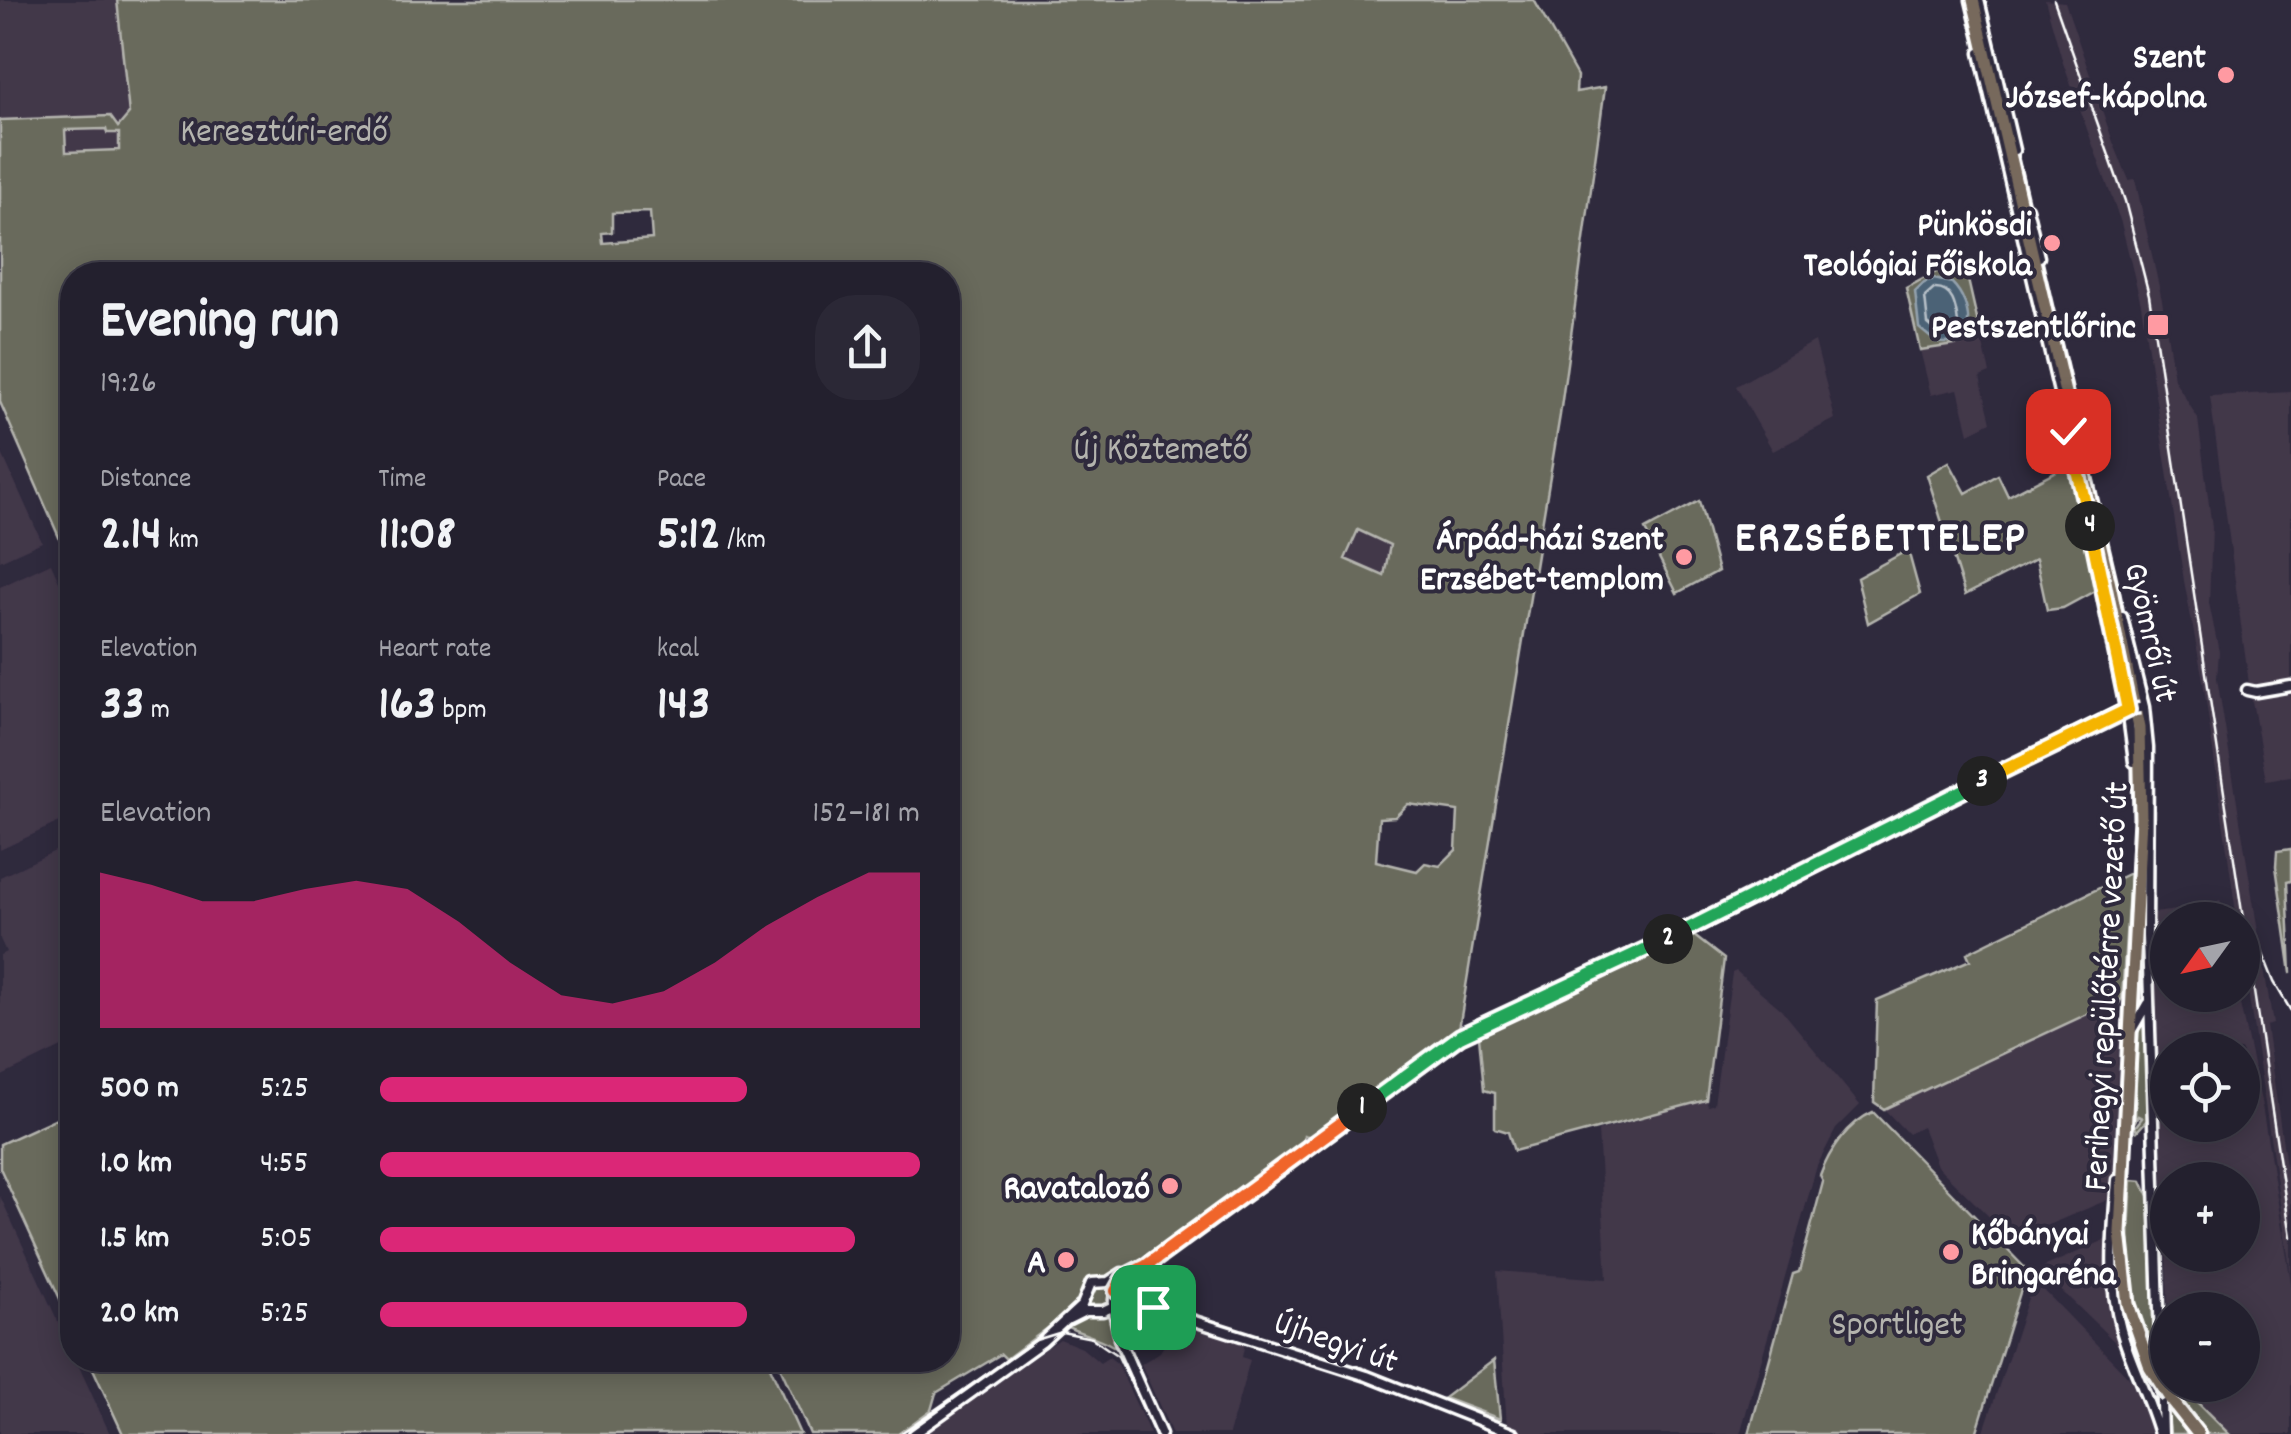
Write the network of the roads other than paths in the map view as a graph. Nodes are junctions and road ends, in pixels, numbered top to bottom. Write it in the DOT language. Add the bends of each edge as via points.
graph roads {
  1 [pos="1973,0"];
  2 [pos="2291,686"];
  3 [pos="2247,690"];
  4 [pos="2136,709"];
  5 [pos="2148,991"];
  6 [pos="2130,1034"];
  7 [pos="1149,1263"];
  8 [pos="1108,1282"];
  9 [pos="1116,1291"];
  10 [pos="2157,1292"];
  11 [pos="1086,1300"];
  12 [pos="1142,1304"];
  13 [pos="1112,1306"];
  14 [pos="1096,1310"];
  15 [pos="1069,1319"];
  16 [pos="1120,1342"];
  17 [pos="2150,1386"];
  18 [pos="2142,1387"];
  19 [pos="2160,1402"];
  20 [pos="914,1434"];
  21 [pos="1161,1434"];
  22 [pos="1514,1434"];
  23 [pos="2161,1434"];
  24 [pos="2198,1434"];
  1 -- 4 [label="street, Gyömrői út"];
  1 -- 4 [label="street, Gyömrői út"];
  1 -- 6 [label="main road, Ferihegyi repülőtérre vezető út" via="2139,728"];
  2 -- 3 [label="street"];
  4 -- 5 [label="street, Gyömrői út" via="2150,777"];
  4 -- 7 [label="street" via="1460,1036"];
  4 -- 18 [label="street, Gyömrői út" via="2134,885 2112,1260 2120,1326"];
  5 -- 6 [label="street, Gyömrői út" via="2147,1008"];
  5 -- 10 [label="street, Gyömrői út"];
  6 -- 24 [label="main road, Ferihegyi repülőtérre vezető út, bridge" via="2121,1264 2150,1367"];
  7 -- 8 [label="street"];
  7 -- 9 [label="street" via="1124,1277"];
  8 -- 9 [label="street"];
  8 -- 11 [label="street" via="1092,1284"];
  9 -- 12 [label="street, Újhegyi út"];
  9 -- 13 [label="street"];
  11 -- 14 [label="street"];
  11 -- 15 [label="street"];
  12 -- 13 [label="street, Újhegyi út"];
  12 -- 22 [label="street, Újhegyi út" via="1367,1376"];
  13 -- 14 [label="street"];
  13 -- 16 [label="street"];
  14 -- 15 [label="street"];
  14 -- 16 [label="street"];
  15 -- 20 [label="street"];
  16 -- 21 [label="street"];
  17 -- 18 [label="street"];
  18 -- 23 [label="street, Gyömrői út"];
  19 -- 23 [label="street, Gyömrői út"];
}
